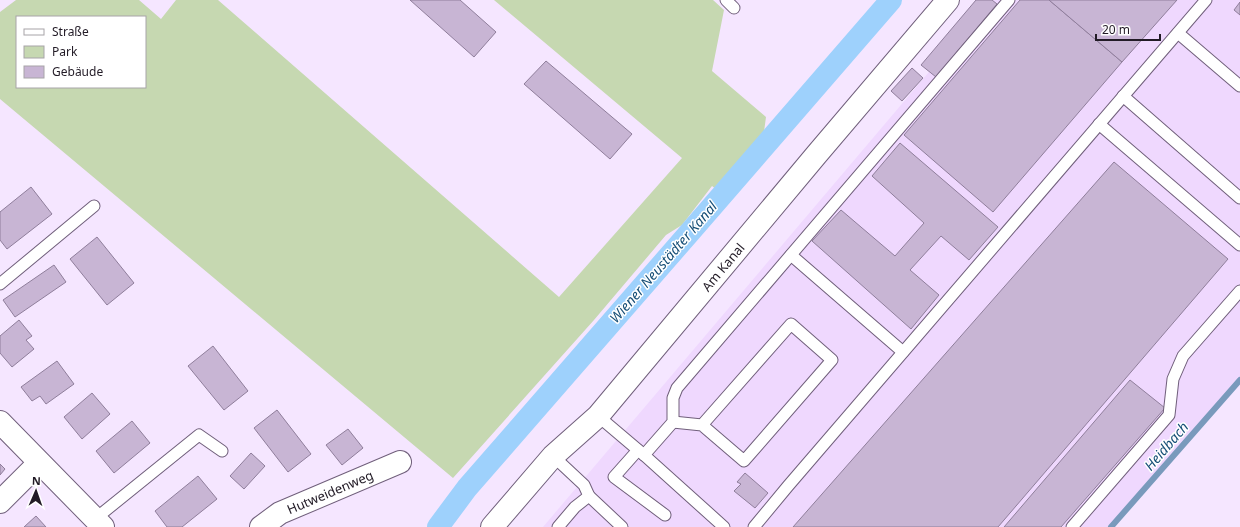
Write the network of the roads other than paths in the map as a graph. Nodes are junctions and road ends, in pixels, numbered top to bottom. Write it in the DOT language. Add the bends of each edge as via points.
graph roads {
  1 [pos="726,0"];
  2 [pos="948,0"];
  3 [pos="1009,0"];
  4 [pos="1206,0"];
  5 [pos="734,8"];
  6 [pos="1178,33"];
  7 [pos="1240,86"];
  8 [pos="1123,96"];
  9 [pos="1099,124"];
  10 [pos="1240,198"];
  11 [pos="94,206"];
  12 [pos="1240,245"];
  13 [pos="791,255"];
  14 [pos="0,284"];
  15 [pos="1240,291"];
  16 [pos="903,352"];
  17 [pos="598,416"];
  18 [pos="0,422"];
  19 [pos="673,422"];
  20 [pos="702,425"];
  21 [pos="222,451"];
  22 [pos="641,452"];
  23 [pos="552,456"];
  24 [pos="39,462"];
  25 [pos="400,462"];
  26 [pos="589,496"];
  27 [pos="0,502"];
  28 [pos="665,516"];
  29 [pos="99,523"];
  30 [pos="261,527"];
  31 [pos="492,527"];
  32 [pos="558,527"];
  33 [pos="622,527"];
  34 [pos="724,527"];
  35 [pos="754,527"];
  36 [pos="1072,527"];
  1 -- 5 [label="lane"];
  2 -- 17 [label="street, Am Kanal"];
  3 -- 13 [label="lane"];
  4 -- 6 [label="lane"];
  6 -- 7 [label="lane"];
  6 -- 8 [label="lane"];
  8 -- 9 [label="lane"];
  8 -- 10 [label="lane"];
  9 -- 12 [label="lane"];
  9 -- 16 [label="lane"];
  11 -- 14 [label="lane"];
  13 -- 16 [label="lane"];
  13 -- 19 [label="lane" via="677,388 673,398"];
  15 -- 36 [label="lane" via="1183,356 1172,379 1169,415"];
  16 -- 35 [label="lane"];
  17 -- 22 [label="lane"];
  17 -- 23 [label="street, Am Kanal"];
  18 -- 24 [label="street"];
  19 -- 20 [label="lane"];
  19 -- 22 [label="lane"];
  20 -- 20 [label="lane" via="791,324 832,360 744,461"];
  21 -- 29 [label="lane" via="199,434"];
  22 -- 28 [label="lane" via="614,477"];
  22 -- 34 [label="lane"];
  23 -- 26 [label="lane" via="584,486"];
  23 -- 31 [label="street, Am Kanal"];
  24 -- 27 [label="street"];
  24 -- 29 [label="street"];
  25 -- 30 [label="street, Hutweidenweg" via="280,513"];
  26 -- 32 [label="lane" via="575,507"];
  26 -- 33 [label="lane"];
}
